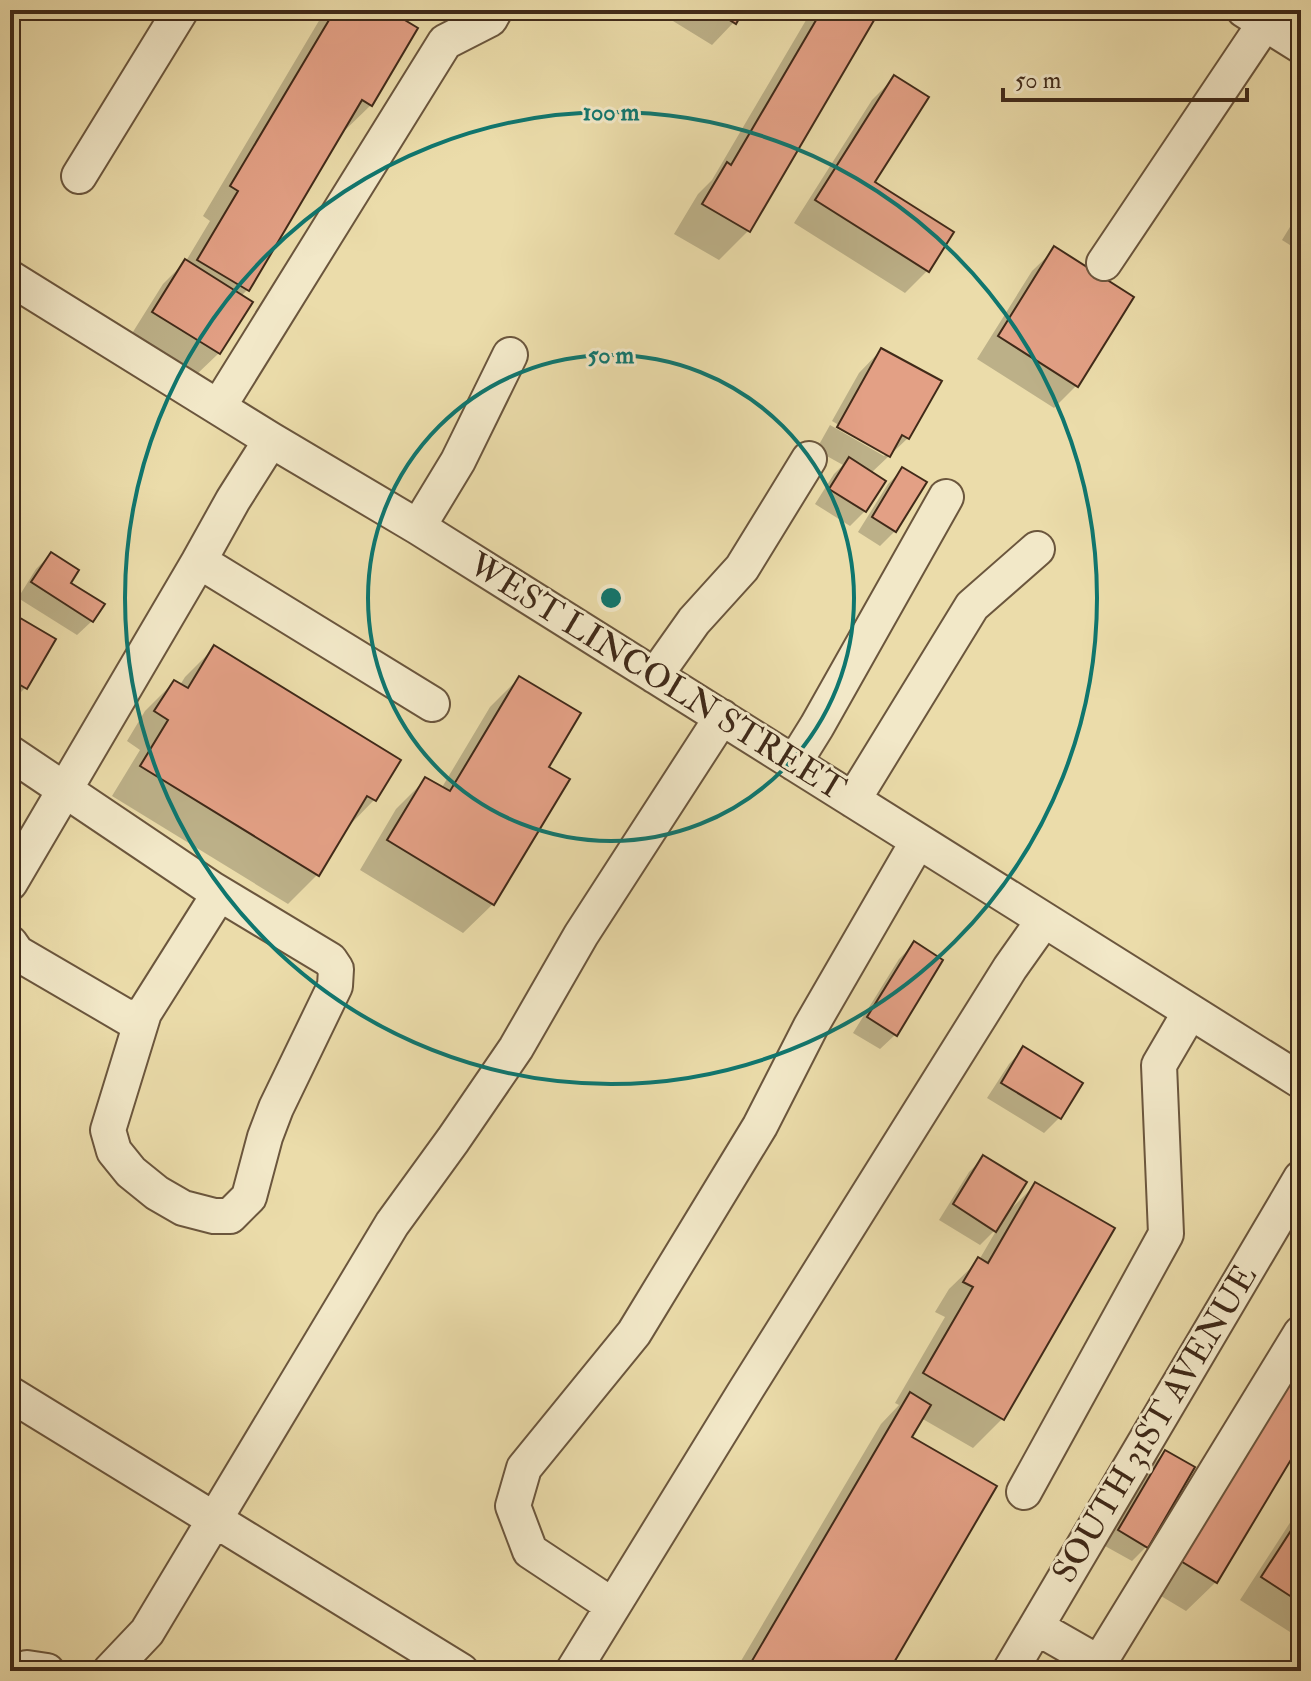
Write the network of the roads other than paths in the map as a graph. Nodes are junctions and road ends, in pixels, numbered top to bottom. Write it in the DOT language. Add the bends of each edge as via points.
graph roads {
  1 [pos="181,10"];
  2 [pos="495,10"];
  3 [pos="1254,16"];
  4 [pos="1301,46"];
  5 [pos="79,176"];
  6 [pos="1104,263"];
  7 [pos="10,278"];
  8 [pos="510,355"];
  9 [pos="219,406"];
  10 [pos="271,440"];
  11 [pos="809,459"];
  12 [pos="946,497"];
  13 [pos="418,527"];
  14 [pos="1037,549"];
  15 [pos="199,561"];
  16 [pos="655,676"];
  17 [pos="432,704"];
  18 [pos="722,717"];
  19 [pos="10,753"];
  20 [pos="794,763"];
  21 [pos="65,790"];
  22 [pos="853,800"];
  23 [pos="918,841"];
  24 [pos="10,883"];
  25 [pos="212,889"];
  26 [pos="1044,920"];
  27 [pos="10,943"];
  28 [pos="1190,1012"];
  29 [pos="144,1013"];
  30 [pos="1301,1081"];
  31 [pos="1301,1178"];
  32 [pos="1301,1333"];
  33 [pos="10,1394"];
  34 [pos="1024,1492"];
  35 [pos="214,1520"];
  36 [pos="613,1606"];
  37 [pos="1036,1627"];
  38 [pos="110,1671"];
  39 [pos="461,1671"];
  40 [pos="573,1671"];
  41 [pos="1010,1671"];
  1 -- 5 [label="street"];
  2 -- 9 [label="street" via="490,19 445,42"];
  3 -- 4 [label="street"];
  3 -- 6 [label="street"];
  7 -- 9 [label="street, WEST LINCOLN STREET"];
  8 -- 13 [label="street" via="458,461"];
  9 -- 10 [label="street, WEST LINCOLN STREET"];
  10 -- 13 [label="street, WEST LINCOLN STREET"];
  10 -- 15 [label="street"];
  11 -- 16 [label="street" via="742,568 694,621"];
  12 -- 20 [label="street"];
  13 -- 16 [label="street, WEST LINCOLN STREET"];
  14 -- 22 [label="street" via="972,606"];
  15 -- 17 [label="street"];
  15 -- 21 [label="street"];
  16 -- 18 [label="street, WEST LINCOLN STREET"];
  18 -- 20 [label="street, WEST LINCOLN STREET"];
  18 -- 35 [label="street" via="581,935 516,1048 392,1224"];
  19 -- 21 [label="street"];
  20 -- 22 [label="street, WEST LINCOLN STREET"];
  21 -- 24 [label="street"];
  21 -- 25 [label="street"];
  22 -- 23 [label="street, WEST LINCOLN STREET"];
  23 -- 26 [label="street, WEST LINCOLN STREET"];
  23 -- 36 [label="street" via="760,1126 634,1333 524,1468 513,1506 530,1551"];
  25 -- 29 [label="street" via="214,902"];
  25 -- 29 [label="street" via="330,960 336,969 335,986 276,1108 249,1197 230,1216 183,1208 131,1172 114,1151 108,1130"];
  26 -- 28 [label="street, WEST LINCOLN STREET"];
  26 -- 36 [label="street"];
  27 -- 29 [label="street" via="17,953 130,1019"];
  28 -- 30 [label="street, WEST LINCOLN STREET"];
  28 -- 34 [label="street" via="1159,1065 1166,1234"];
  31 -- 37 [label="street, SOUTH 31ST AVENUE"];
  32 -- 37 [label="street" via="1099,1663"];
  33 -- 35 [label="street"];
  35 -- 38 [label="street" via="147,1632"];
  35 -- 39 [label="street"];
  36 -- 40 [label="street"];
  37 -- 41 [label="street, SOUTH 31ST AVENUE"];
}
